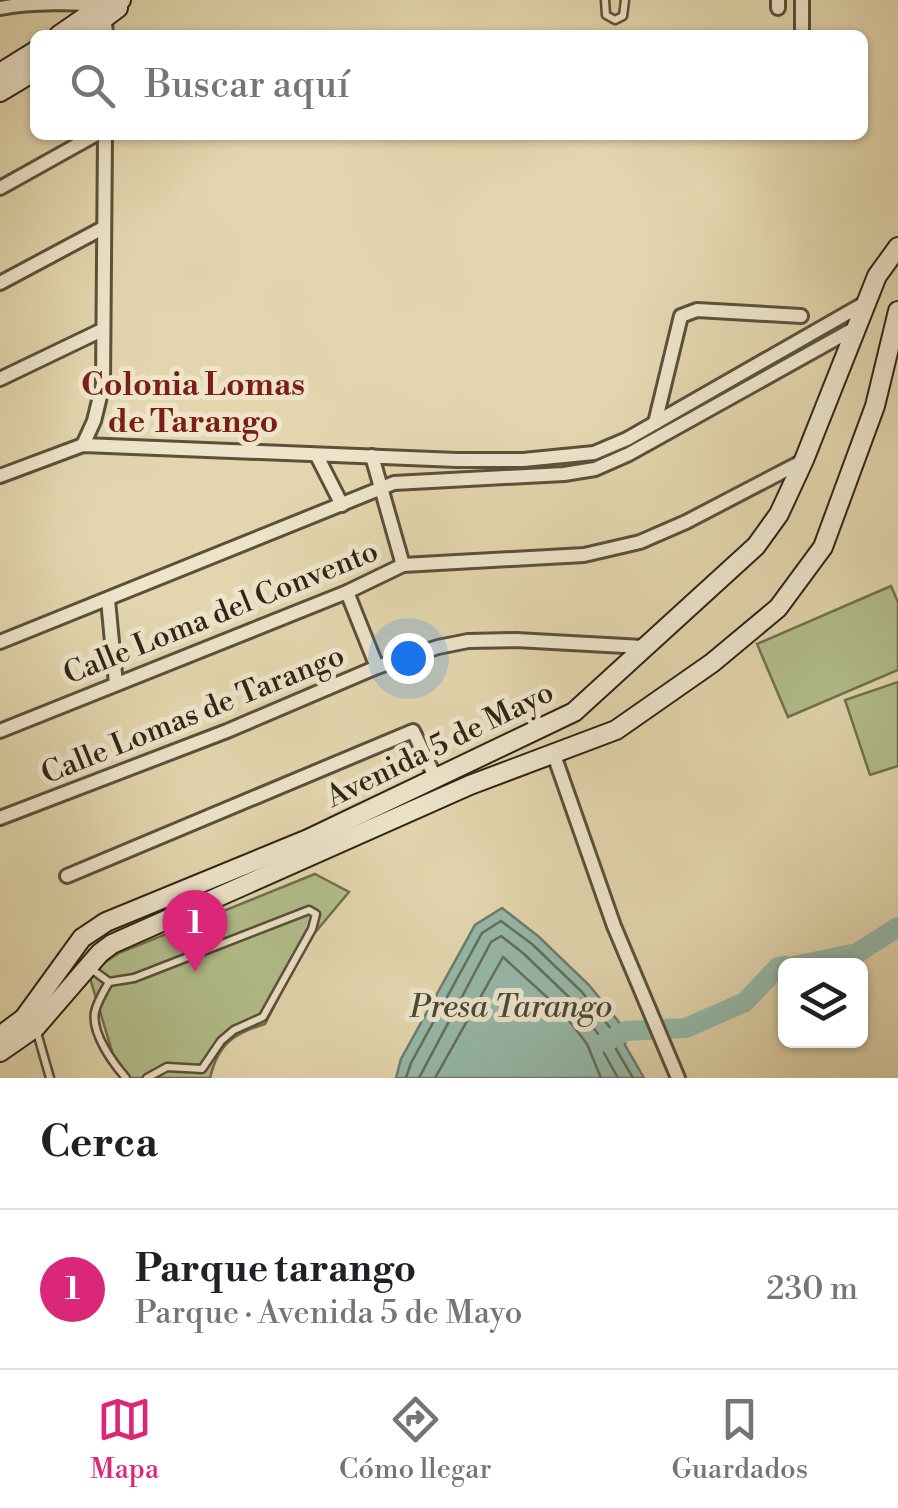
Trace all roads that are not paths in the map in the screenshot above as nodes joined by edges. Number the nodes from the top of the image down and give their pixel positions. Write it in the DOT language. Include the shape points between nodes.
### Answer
graph roads {
  1 [pos="121,0"];
  2 [pos="129,0"];
  3 [pos="604,0"];
  4 [pos="625,0"];
  5 [pos="802,0"];
  6 [pos="0,8"];
  7 [pos="105,19"];
  8 [pos="73,30"];
  9 [pos="802,30"];
  10 [pos="30,55"];
  11 [pos="0,73"];
  12 [pos="30,73"];
  13 [pos="0,92"];
  14 [pos="85,140"];
  15 [pos="105,140"];
  16 [pos="0,188"];
  17 [pos="103,228"];
  18 [pos="898,247"];
  19 [pos="898,263"];
  20 [pos="0,284"];
  21 [pos="865,304"];
  22 [pos="898,311"];
  23 [pos="801,316"];
  24 [pos="858,328"];
  25 [pos="102,330"];
  26 [pos="0,380"];
  27 [pos="654,423"];
  28 [pos="83,445"];
  29 [pos="317,456"];
  30 [pos="372,456"];
  31 [pos="804,460"];
  32 [pos="0,476"];
  33 [pos="380,490"];
  34 [pos="342,505"];
  35 [pos="403,564"];
  36 [pos="346,592"];
  37 [pos="108,600"];
  38 [pos="0,642"];
  39 [pos="643,647"];
  40 [pos="377,667"];
  41 [pos="116,684"];
  42 [pos="0,731"];
  43 [pos="554,755"];
  44 [pos="436,780"];
  45 [pos="0,818"];
  46 [pos="66,876"];
  47 [pos="88,967"];
  48 [pos="109,982"];
  49 [pos="36,1028"];
  50 [pos="0,1036"];
  51 [pos="0,1052"];
  52 [pos="676,1073"];
  53 [pos="50,1078"];
  54 [pos="126,1078"];
  55 [pos="147,1078"];
  1 -- 7 [label="main road"];
  2 -- 7 [label="main road"];
  3 -- 4 [label="lane" via="606,15 615,20 624,16"];
  5 -- 9 [label="street"];
  6 -- 7 [label="street" via="91,0"];
  7 -- 8 [label="main road"];
  10 -- 11 [label="main road"];
  12 -- 13 [label="main road"];
  14 -- 16 [label="street"];
  15 -- 17 [label="street"];
  17 -- 20 [label="street"];
  17 -- 25 [label="street"];
  18 -- 21 [label="main road, Avenida 5 de Mayo"];
  19 -- 24 [label="main road"];
  21 -- 24 [label="main road, Avenida 5 de Mayo"];
  21 -- 27 [label="street"];
  22 -- 43 [label="main road, Avenida 5 de Mayo" via="845,492 800,580 778,608 642,713"];
  23 -- 27 [label="street" via="697,310 681,316"];
  24 -- 31 [label="main road, Avenida 5 de Mayo"];
  24 -- 33 [label="street" via="595,469 407,480"];
  25 -- 26 [label="street"];
  25 -- 28 [label="street" via="102,384"];
  27 -- 30 [label="street" via="594,453 566,457"];
  28 -- 29 [label="street"];
  28 -- 32 [label="street"];
  29 -- 30 [label="street"];
  29 -- 34 [label="street"];
  30 -- 33 [label="street"];
  31 -- 35 [label="street, Calle Loma del Convento" via="640,542 584,554"];
  31 -- 39 [label="main road, Avenida 5 de Mayo" via="756,546"];
  33 -- 34 [label="street"];
  33 -- 35 [label="street"];
  34 -- 37 [label="street"];
  35 -- 36 [label="street, Calle Loma del Convento"];
  36 -- 40 [label="street"];
  36 -- 41 [label="street, Calle Loma del Convento"];
  37 -- 38 [label="street"];
  37 -- 41 [label="street"];
  39 -- 40 [label="street, Calle Lomas de Tarango" via="468,641"];
  39 -- 44 [label="main road, Avenida 5 de Mayo" via="574,712"];
  40 -- 45 [label="street, Calle Lomas de Tarango"];
  41 -- 42 [label="street, Calle Loma del Convento"];
  43 -- 47 [label="main road, Avenida 5 de Mayo" via="470,785 112,944"];
  43 -- 52 [label="street" via="614,926"];
  44 -- 46 [label="street" via="413,731"];
  44 -- 50 [label="main road, Avenida 5 de Mayo" via="106,922 82,938 24,1018"];
  47 -- 48 [label="lane"];
  47 -- 49 [label="main road, Avenida 5 de Mayo"];
  48 -- 54 [label="lane" via="96,1022"];
  48 -- 55 [label="lane" via="186,960 309,910 316,914 263,1017 222,1040 202,1070 168,1067"];
  49 -- 51 [label="main road, Avenida 5 de Mayo"];
  49 -- 53 [label="lane"];
}
